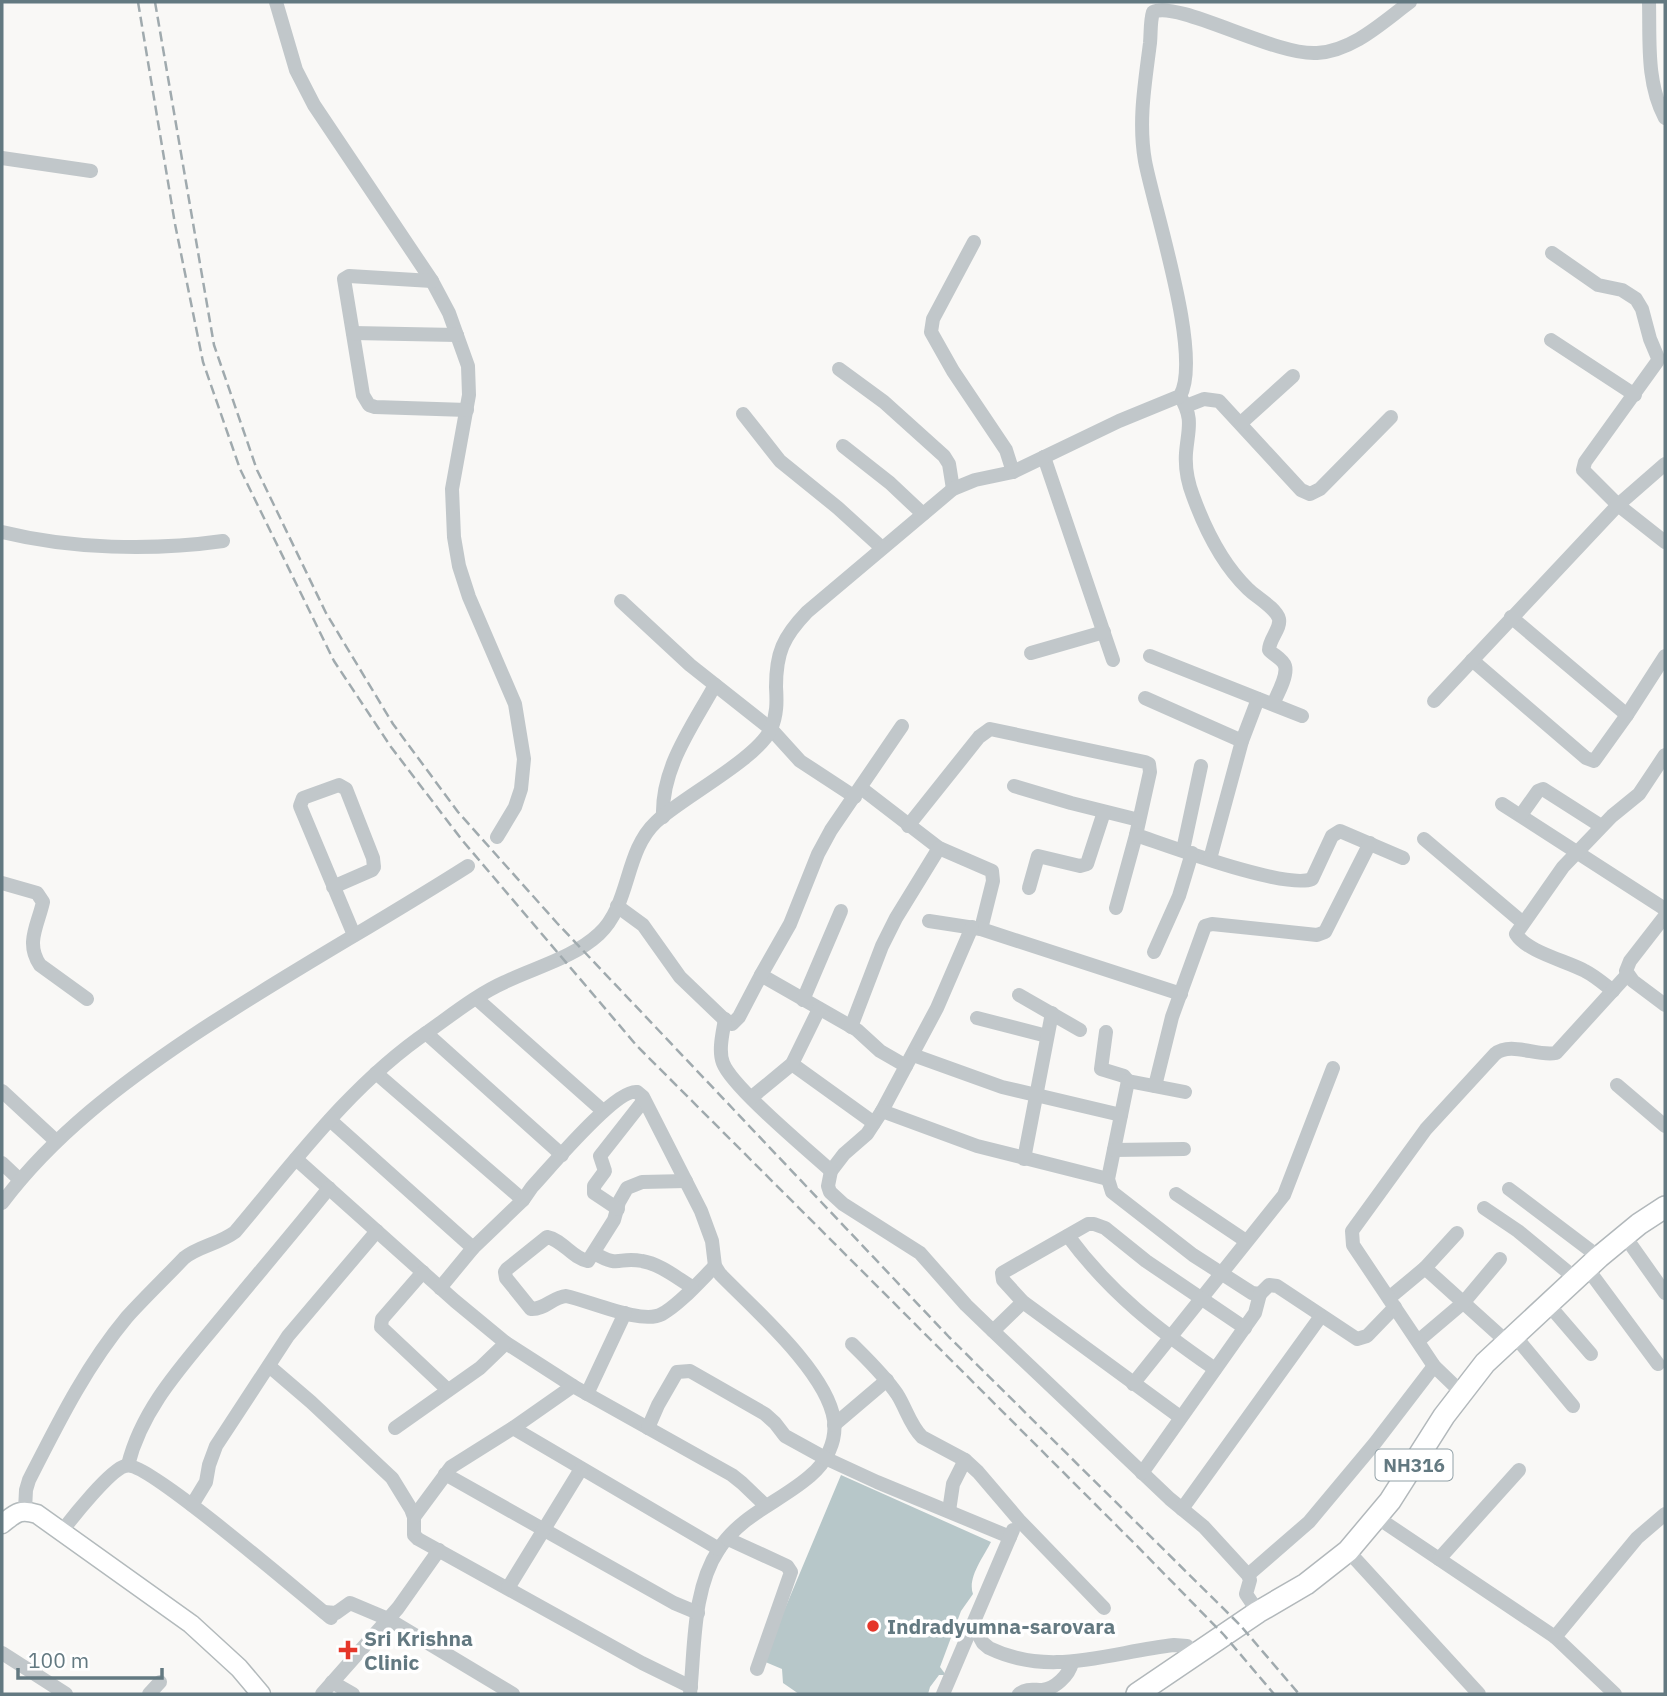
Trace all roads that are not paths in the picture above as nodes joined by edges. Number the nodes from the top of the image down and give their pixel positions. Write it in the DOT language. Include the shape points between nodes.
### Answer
graph roads {
  1 [pos="276,2"];
  2 [pos="1410,2"];
  3 [pos="1649,2"];
  4 [pos="1150,7"];
  5 [pos="1665,118"];
  6 [pos="2,158"];
  7 [pos="91,171"];
  8 [pos="974,242"];
  9 [pos="1552,253"];
  10 [pos="432,281"];
  11 [pos="353,333"];
  12 [pos="457,335"];
  13 [pos="1551,340"];
  14 [pos="839,369"];
  15 [pos="1293,376"];
  16 [pos="1635,395"];
  17 [pos="1183,401"];
  18 [pos="467,410"];
  19 [pos="743,414"];
  20 [pos="1391,417"];
  21 [pos="1241,424"];
  22 [pos="843,446"];
  23 [pos="1044,457"];
  24 [pos="1665,464"];
  25 [pos="1013,472"];
  26 [pos="953,489"];
  27 [pos="1618,505"];
  28 [pos="923,514"];
  29 [pos="2,532"];
  30 [pos="223,541"];
  31 [pos="1665,542"];
  32 [pos="882,548"];
  33 [pos="621,601"];
  34 [pos="1511,617"];
  35 [pos="1104,632"];
  36 [pos="1031,653"];
  37 [pos="1150,656"];
  38 [pos="1665,656"];
  39 [pos="1113,660"];
  40 [pos="1472,660"];
  41 [pos="715,685"];
  42 [pos="1145,698"];
  43 [pos="1258,699"];
  44 [pos="1434,701"];
  45 [pos="1273,705"];
  46 [pos="1628,715"];
  47 [pos="1302,716"];
  48 [pos="902,726"];
  49 [pos="771,729"];
  50 [pos="1242,741"];
  51 [pos="1665,755"];
  52 [pos="1201,766"];
  53 [pos="1014,786"];
  54 [pos="858,792"];
  55 [pos="1502,804"];
  56 [pos="1104,812"];
  57 [pos="1521,815"];
  58 [pos="663,817"];
  59 [pos="1139,820"];
  60 [pos="908,826"];
  61 [pos="1601,826"];
  62 [pos="1136,835"];
  63 [pos="497,837"];
  64 [pos="1424,839"];
  65 [pos="1370,843"];
  66 [pos="939,848"];
  67 [pos="1577,850"];
  68 [pos="1187,852"];
  69 [pos="1210,859"];
  70 [pos="1404,859"];
  71 [pos="468,866"];
  72 [pos="2,883"];
  73 [pos="333,887"];
  74 [pos="1029,888"];
  75 [pos="617,906"];
  76 [pos="1116,908"];
  77 [pos="1665,909"];
  78 [pos="841,911"];
  79 [pos="1665,916"];
  80 [pos="929,921"];
  81 [pos="1523,923"];
  82 [pos="976,928"];
  83 [pos="354,935"];
  84 [pos="1154,952"];
  85 [pos="761,975"];
  86 [pos="1627,975"];
  87 [pos="1613,991"];
  88 [pos="1181,994"];
  89 [pos="1019,995"];
  90 [pos="87,999"];
  91 [pos="477,999"];
  92 [pos="803,1000"];
  93 [pos="1665,1005"];
  94 [pos="820,1009"];
  95 [pos="1052,1013"];
  96 [pos="977,1018"];
  97 [pos="725,1019"];
  98 [pos="851,1027"];
  99 [pos="1080,1030"];
  100 [pos="1106,1032"];
  101 [pos="426,1033"];
  102 [pos="1047,1036"];
  103 [pos="910,1060"];
  104 [pos="792,1064"];
  105 [pos="1333,1068"];
  106 [pos="376,1073"];
  107 [pos="1128,1081"];
  108 [pos="1155,1086"];
  109 [pos="1617,1086"];
  110 [pos="2,1091"];
  111 [pos="1185,1092"];
  112 [pos="1036,1095"];
  113 [pos="752,1097"];
  114 [pos="644,1100"];
  115 [pos="603,1111"];
  116 [pos="1121,1115"];
  117 [pos="878,1117"];
  118 [pos="330,1120"];
  119 [pos="1665,1126"];
  120 [pos="56,1141"];
  121 [pos="1184,1149"];
  122 [pos="1114,1150"];
  123 [pos="562,1155"];
  124 [pos="296,1159"];
  125 [pos="1024,1159"];
  126 [pos="2,1163"];
  127 [pos="831,1171"];
  128 [pos="1108,1179"];
  129 [pos="20,1180"];
  130 [pos="685,1181"];
  131 [pos="330,1188"];
  132 [pos="1508,1189"];
  133 [pos="1176,1194"];
  134 [pos="523,1200"];
  135 [pos="2,1203"];
  136 [pos="1665,1207"];
  137 [pos="1484,1208"];
  138 [pos="618,1209"];
  139 [pos="377,1231"];
  140 [pos="1457,1233"];
  141 [pos="1624,1235"];
  142 [pos="1068,1236"];
  143 [pos="1246,1241"];
  144 [pos="473,1248"];
  145 [pos="594,1253"];
  146 [pos="1500,1259"];
  147 [pos="715,1266"];
  148 [pos="1425,1268"];
  149 [pos="1587,1268"];
  150 [pos="423,1272"];
  151 [pos="1222,1273"];
  152 [pos="692,1287"];
  153 [pos="440,1288"];
  154 [pos="1665,1293"];
  155 [pos="1260,1294"];
  156 [pos="1202,1299"];
  157 [pos="1023,1302"];
  158 [pos="1464,1302"];
  159 [pos="1392,1303"];
  160 [pos="1548,1304"];
  161 [pos="625,1313"];
  162 [pos="1321,1316"];
  163 [pos="1245,1328"];
  164 [pos="993,1331"];
  165 [pos="1171,1338"];
  166 [pos="1511,1338"];
  167 [pos="1418,1341"];
  168 [pos="506,1343"];
  169 [pos="852,1345"];
  170 [pos="1591,1354"];
  171 [pos="1658,1364"];
  172 [pos="269,1366"];
  173 [pos="1434,1367"];
  174 [pos="1215,1369"];
  175 [pos="887,1380"];
  176 [pos="1133,1384"];
  177 [pos="573,1386"];
  178 [pos="448,1390"];
  179 [pos="1461,1392"];
  180 [pos="587,1394"];
  181 [pos="1573,1406"];
  182 [pos="1180,1418"];
  183 [pos="834,1425"];
  184 [pos="395,1428"];
  185 [pos="648,1428"];
  186 [pos="513,1429"];
  187 [pos="825,1458"];
  188 [pos="965,1460"];
  189 [pos="128,1465"];
  190 [pos="582,1469"];
  191 [pos="1519,1469"];
  192 [pos="1142,1473"];
  193 [pos="444,1474"];
  194 [pos="192,1505"];
  195 [pos="766,1506"];
  196 [pos="1182,1509"];
  197 [pos="25,1510"];
  198 [pos="949,1511"];
  199 [pos="1665,1514"];
  200 [pos="414,1517"];
  201 [pos="1378,1518"];
  202 [pos="1018,1520"];
  203 [pos="2,1524"];
  204 [pos="543,1528"];
  205 [pos="62,1531"];
  206 [pos="1010,1537"];
  207 [pos="723,1544"];
  208 [pos="439,1550"];
  209 [pos="1348,1551"];
  210 [pos="1438,1559"];
  211 [pos="1248,1576"];
  212 [pos="508,1588"];
  213 [pos="1104,1608"];
  214 [pos="1258,1612"];
  215 [pos="698,1613"];
  216 [pos="388,1619"];
  217 [pos="973,1625"];
  218 [pos="1555,1637"];
  219 [pos="2,1653"];
  220 [pos="1196,1655"];
  221 [pos="1072,1663"];
  222 [pos="757,1669"];
  223 [pos="160,1682"];
  224 [pos="332,1682"];
  225 [pos="690,1691"];
  226 [pos="66,1694"];
  227 [pos="149,1694"];
  228 [pos="261,1694"];
  229 [pos="322,1694"];
  230 [pos="353,1694"];
  231 [pos="513,1694"];
  232 [pos="943,1694"];
  233 [pos="1019,1694"];
  234 [pos="1137,1694"];
  235 [pos="1479,1694"];
  236 [pos="1615,1694"];
  1 -- 10 [label="street" via="296,70 314,105"];
  2 -- 4 [label="street" via="1369,33 1319,53 1270,45 1181,12"];
  3 -- 5 [label="street" via="1651,73"];
  4 -- 17 [label="street" via="1142,133 1185,336"];
  6 -- 7 [label="street"];
  8 -- 25 [label="street" via="933,319 931,332 1006,450"];
  9 -- 16 [label="street" via="1598,285 1622,290 1640,303 1658,358"];
  10 -- 11 [label="street" via="346,277"];
  10 -- 12 [label="street"];
  11 -- 12 [label="street"];
  11 -- 18 [label="street" via="363,395 369,405"];
  12 -- 18 [label="street" via="468,366"];
  13 -- 16 [label="street"];
  14 -- 26 [label="street" via="944,456"];
  15 -- 21 [label="street"];
  16 -- 27 [label="street" via="1583,466"];
  17 -- 21 [label="street" via="1213,398"];
  17 -- 23 [label="street" via="1119,421"];
  17 -- 45 [label="street" via="1190,426 1186,470 1213,543 1240,582 1279,619 1269,650 1282,661 1285,673"];
  18 -- 63 [label="street" via="452,489 459,566 515,705 524,760 515,807"];
  19 -- 32 [label="street" via="780,461"];
  20 -- 21 [label="street" via="1310,494 1301,490"];
  22 -- 28 [label="street"];
  23 -- 25 [label="street"];
  23 -- 35 [label="street"];
  24 -- 27 [label="street"];
  25 -- 26 [label="street"];
  26 -- 28 [label="street"];
  27 -- 31 [label="street"];
  27 -- 34 [label="street"];
  28 -- 32 [label="street"];
  29 -- 30 [label="street" via="63,544 184,547"];
  32 -- 49 [label="street" via="788,634 778,654 777,707"];
  33 -- 41 [label="street"];
  34 -- 40 [label="street"];
  34 -- 46 [label="street"];
  35 -- 36 [label="street"];
  35 -- 39 [label="street"];
  37 -- 43 [label="street"];
  38 -- 46 [label="street"];
  40 -- 44 [label="street"];
  40 -- 46 [label="street" via="1590,761 1598,759"];
  41 -- 49 [label="street"];
  41 -- 58 [label="street" via="673,763 664,789"];
  42 -- 50 [label="street"];
  43 -- 45 [label="street"];
  43 -- 50 [label="street"];
  45 -- 47 [label="street"];
  48 -- 54 [label="street"];
  49 -- 54 [label="street" via="800,761"];
  49 -- 58 [label="street" via="761,743"];
  50 -- 69 [label="street"];
  51 -- 61 [label="street" via="1639,794"];
  52 -- 68 [label="street"];
  53 -- 56 [label="street"];
  54 -- 60 [label="street"];
  54 -- 85 [label="street" via="818,854 790,924"];
  55 -- 57 [label="street"];
  56 -- 59 [label="street"];
  56 -- 74 [label="street" via="1087,864 1038,856"];
  57 -- 61 [label="street" via="1543,789"];
  57 -- 67 [label="street"];
  58 -- 75 [label="street" via="646,833"];
  59 -- 60 [label="street" via="1149,764 990,729"];
  59 -- 62 [label="street"];
  60 -- 66 [label="street"];
  61 -- 67 [label="street"];
  62 -- 68 [label="street"];
  62 -- 76 [label="street"];
  64 -- 81 [label="street"];
  65 -- 69 [label="street" via="1346,832 1336,833 1309,881 1270,877"];
  65 -- 70 [label="street"];
  65 -- 88 [label="street" via="1325,932 1317,935 1208,924"];
  66 -- 82 [label="street" via="992,871 993,881"];
  66 -- 98 [label="street" via="882,946"];
  67 -- 77 [label="street"];
  67 -- 81 [label="street"];
  68 -- 69 [label="street"];
  68 -- 84 [label="street" via="1179,895"];
  71 -- 83 [label="street"];
  72 -- 90 [label="street" via="41,897 32,941 35,958"];
  73 -- 73 [label="street" via="374,867 340,786 303,798 300,806"];
  73 -- 83 [label="street"];
  75 -- 91 [label="street" via="611,920 580,947"];
  75 -- 97 [label="street" via="643,925 672,967"];
  78 -- 92 [label="street"];
  79 -- 86 [label="street" via="1630,961"];
  80 -- 82 [label="street"];
  81 -- 87 [label="street" via="1516,934 1520,940 1583,970"];
  82 -- 88 [label="street"];
  82 -- 103 [label="street"];
  83 -- 120 [label="street" via="136,1073"];
  85 -- 92 [label="street"];
  85 -- 97 [label="street" via="736,1022"];
  86 -- 87 [label="street"];
  86 -- 93 [label="street"];
  87 -- 159 [label="street" via="1556,1053 1500,1049 1426,1129 1355,1224 1353,1245"];
  88 -- 108 [label="street"];
  89 -- 95 [label="street"];
  91 -- 101 [label="street"];
  91 -- 115 [label="street"];
  92 -- 94 [label="street"];
  94 -- 98 [label="street"];
  94 -- 104 [label="street"];
  95 -- 99 [label="street"];
  95 -- 102 [label="street"];
  96 -- 102 [label="street"];
  97 -- 113 [label="street" via="723,1063"];
  98 -- 103 [label="street" via="880,1051"];
  100 -- 107 [label="street" via="1101,1069"];
  101 -- 106 [label="street"];
  101 -- 123 [label="street"];
  102 -- 112 [label="street"];
  103 -- 112 [label="street"];
  103 -- 117 [label="street"];
  104 -- 113 [label="street"];
  104 -- 117 [label="street"];
  105 -- 143 [label="street" via="1284,1195"];
  106 -- 118 [label="street"];
  106 -- 134 [label="street"];
  107 -- 108 [label="street"];
  107 -- 116 [label="street"];
  108 -- 111 [label="street"];
  109 -- 119 [label="street"];
  110 -- 120 [label="street"];
  112 -- 116 [label="street"];
  112 -- 125 [label="street"];
  113 -- 127 [label="street"];
  114 -- 115 [label="street" via="632,1091"];
  114 -- 130 [label="street"];
  114 -- 138 [label="street" via="600,1156 605,1171 594,1193"];
  115 -- 123 [label="street"];
  116 -- 122 [label="street"];
  117 -- 125 [label="street"];
  117 -- 127 [label="street"];
  118 -- 124 [label="street"];
  118 -- 144 [label="street"];
  120 -- 129 [label="street"];
  121 -- 122 [label="street"];
  122 -- 128 [label="street"];
  123 -- 134 [label="street"];
  124 -- 131 [label="street"];
  124 -- 197 [label="street" via="235,1233 184,1258 128,1317 61,1416 29,1480"];
  125 -- 128 [label="street"];
  126 -- 129 [label="street"];
  127 -- 164 [label="street" via="830,1192 920,1253"];
  128 -- 151 [label="street" via="1112,1192 1133,1210"];
  129 -- 135 [label="street"];
  130 -- 138 [label="street" via="634,1184 622,1194"];
  130 -- 147 [label="street" via="710,1233"];
  131 -- 139 [label="street"];
  131 -- 189 [label="street" via="150,1409"];
  132 -- 149 [label="street"];
  133 -- 143 [label="street"];
  134 -- 144 [label="street"];
  136 -- 141 [label="highway, NH316"];
  137 -- 149 [label="street"];
  138 -- 145 [label="street"];
  139 -- 150 [label="street"];
  139 -- 172 [label="street" via="288,1335"];
  140 -- 148 [label="street"];
  141 -- 149 [label="highway, NH316"];
  141 -- 154 [label="street"];
  142 -- 156 [label="street" via="1088,1224 1105,1228"];
  142 -- 157 [label="street" via="1002,1273"];
  142 -- 165 [label="street" via="1111,1288"];
  143 -- 151 [label="street"];
  144 -- 153 [label="street"];
  145 -- 152 [label="street" via="614,1263 646,1261"];
  145 -- 161 [label="street" via="585,1261 547,1237 505,1275 531,1309 566,1296"];
  146 -- 158 [label="street"];
  147 -- 152 [label="street"];
  147 -- 183 [label="street" via="804,1362 821,1388"];
  148 -- 158 [label="street"];
  148 -- 159 [label="street"];
  149 -- 160 [label="highway, NH316"];
  149 -- 171 [label="street"];
  150 -- 153 [label="street"];
  150 -- 178 [label="street" via="382,1319 381,1326"];
  151 -- 155 [label="street"];
  151 -- 156 [label="street"];
  152 -- 161 [label="street" via="660,1315 643,1318"];
  153 -- 168 [label="street"];
  155 -- 162 [label="street" via="1269,1285 1277,1286"];
  155 -- 163 [label="street"];
  156 -- 163 [label="street"];
  156 -- 165 [label="street"];
  157 -- 164 [label="street"];
  157 -- 176 [label="street"];
  158 -- 166 [label="street"];
  158 -- 167 [label="street"];
  159 -- 162 [label="street" via="1362,1339"];
  159 -- 167 [label="street"];
  160 -- 166 [label="highway, NH316"];
  160 -- 170 [label="street"];
  161 -- 180 [label="street"];
  162 -- 196 [label="street"];
  163 -- 174 [label="street"];
  164 -- 192 [label="street"];
  165 -- 174 [label="street"];
  165 -- 176 [label="street"];
  166 -- 179 [label="highway, NH316"];
  166 -- 181 [label="street"];
  167 -- 173 [label="street"];
  168 -- 177 [label="street"];
  168 -- 178 [label="street"];
  169 -- 175 [label="street"];
  172 -- 194 [label="street" via="216,1446 206,1482"];
  172 -- 200 [label="street" via="383,1468"];
  173 -- 179 [label="street"];
  173 -- 211 [label="street" via="1309,1522"];
  174 -- 182 [label="street"];
  175 -- 183 [label="street"];
  175 -- 188 [label="street" via="916,1431"];
  176 -- 182 [label="street"];
  177 -- 180 [label="street"];
  177 -- 186 [label="street"];
  178 -- 184 [label="street"];
  179 -- 201 [label="highway, NH316"];
  180 -- 185 [label="street"];
  182 -- 192 [label="street"];
  183 -- 187 [label="street"];
  185 -- 187 [label="street" via="666,1389 677,1372 685,1370 765,1414 785,1436"];
  185 -- 195 [label="street" via="732,1475"];
  186 -- 190 [label="street"];
  186 -- 193 [label="street"];
  187 -- 195 [label="street" via="812,1475"];
  187 -- 198 [label="street"];
  188 -- 198 [label="street" via="953,1484"];
  188 -- 202 [label="street"];
  189 -- 194 [label="street" via="149,1473"];
  189 -- 205 [label="street" via="117,1470"];
  190 -- 204 [label="street"];
  190 -- 207 [label="street"];
  191 -- 210 [label="street"];
  192 -- 196 [label="street"];
  193 -- 200 [label="street"];
  193 -- 204 [label="street"];
  194 -- 216 [label="street" via="327,1615 350,1603"];
  195 -- 207 [label="street"];
  196 -- 211 [label="street" via="1205,1527"];
  197 -- 203 [label="main road"];
  197 -- 205 [label="main road"];
  198 -- 206 [label="street"];
  199 -- 218 [label="street" via="1637,1538"];
  200 -- 208 [label="street" via="414,1535"];
  201 -- 209 [label="highway, NH316"];
  201 -- 210 [label="street"];
  202 -- 206 [label="street"];
  202 -- 213 [label="street"];
  204 -- 212 [label="street"];
  204 -- 215 [label="street"];
  205 -- 228 [label="main road" via="191,1624"];
  206 -- 217 [label="street"];
  207 -- 215 [label="street" via="703,1588"];
  207 -- 222 [label="street" via="790,1568"];
  208 -- 212 [label="street"];
  208 -- 216 [label="street"];
  209 -- 214 [label="highway, NH316" via="1306,1584"];
  209 -- 235 [label="street"];
  210 -- 218 [label="street"];
  211 -- 214 [label="street" via="1246,1594"];
  212 -- 225 [label="street"];
  214 -- 220 [label="highway, NH316"];
  215 -- 225 [label="street"];
  216 -- 224 [label="street"];
  216 -- 231 [label="street"];
  217 -- 221 [label="street" via="983,1643 998,1653 1042,1664"];
  217 -- 232 [label="street"];
  218 -- 236 [label="street"];
  219 -- 226 [label="street"];
  220 -- 221 [label="street" via="1186,1646 1174,1645"];
  220 -- 234 [label="highway, NH316"];
  221 -- 233 [label="street" via="1067,1675 1051,1687"];
  223 -- 227 [label="street"];
  224 -- 229 [label="street"];
  224 -- 230 [label="street"];
}
